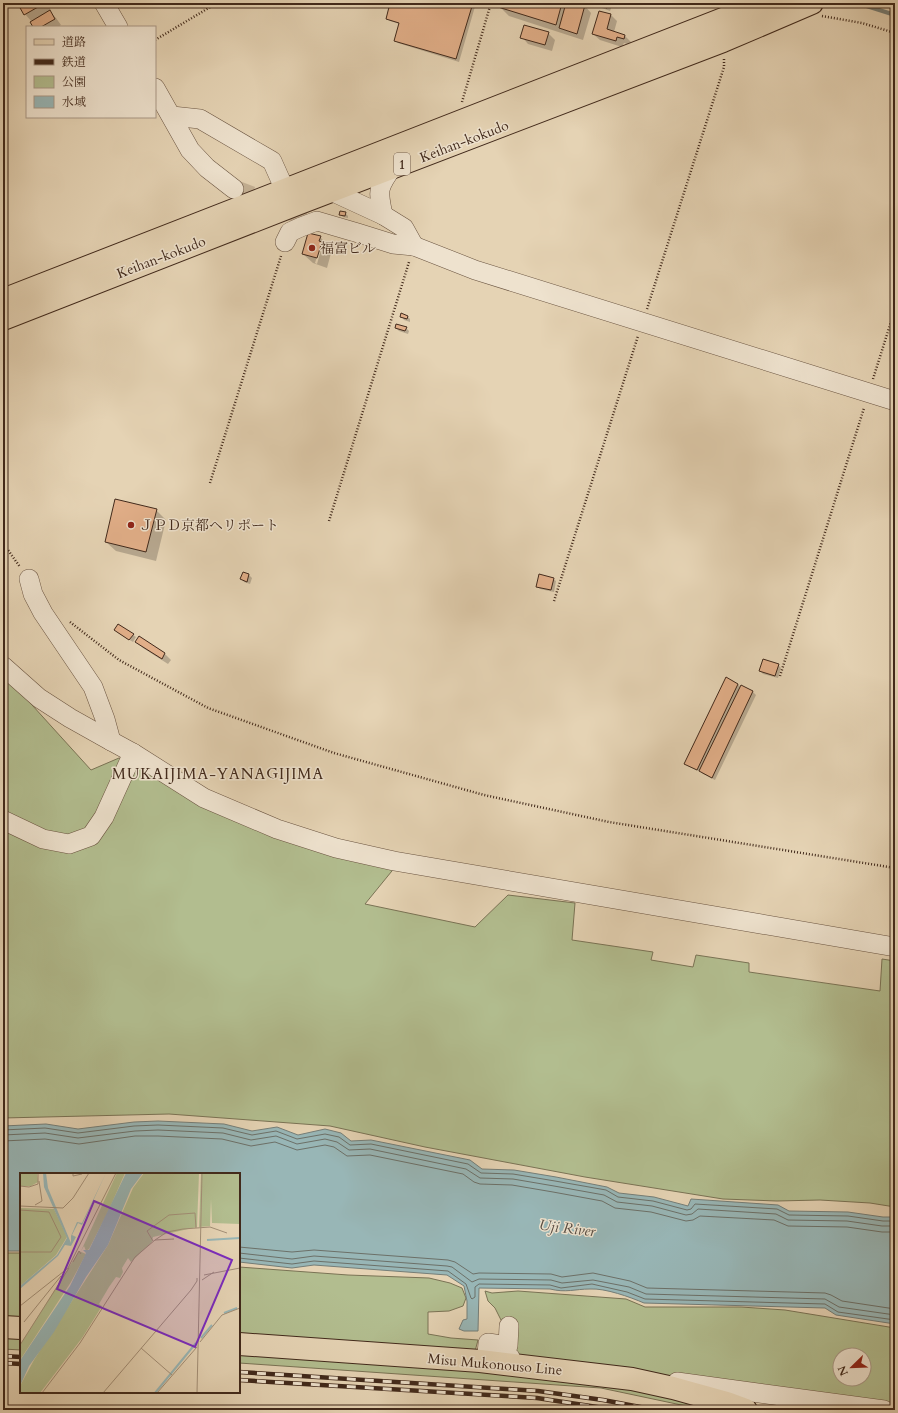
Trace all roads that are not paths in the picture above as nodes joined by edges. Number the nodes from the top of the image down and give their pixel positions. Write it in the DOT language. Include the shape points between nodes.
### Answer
graph roads {
  1 [pos="104,3"];
  2 [pos="764,3"];
  3 [pos="801,7"];
  4 [pos="117,26"];
  5 [pos="156,90"];
  6 [pos="172,116"];
  7 [pos="392,168"];
  8 [pos="234,189"];
  9 [pos="285,190"];
  10 [pos="331,191"];
  11 [pos="383,215"];
  12 [pos="285,242"];
  13 [pos="414,246"];
  14 [pos="3,300"];
  15 [pos="3,319"];
  16 [pos="895,401"];
  17 [pos="29,579"];
  18 [pos="3,666"];
  19 [pos="110,741"];
  20 [pos="133,753"];
  21 [pos="3,820"];
  22 [pos="895,946"];
  23 [pos="509,1326"];
  24 [pos="3,1327"];
  25 [pos="20,1328"];
  26 [pos="240,1344"];
  27 [pos="782,1405"];
  28 [pos="746,1410"];
  29 [pos="851,1410"];
  30 [pos="884,1410"];
  1 -- 4 [label="street"];
  2 -- 9 [label="main road, Keihan-kokudo / 1"];
  3 -- 7 [label="main road, Keihan-kokudo / 1" via="723,41"];
  5 -- 6 [label="street"];
  6 -- 8 [label="street" via="190,150 207,168"];
  6 -- 9 [label="street" via="200,119 272,160"];
  7 -- 10 [label="main road, Keihan-kokudo / 1"];
  7 -- 11 [label="street" via="381,184"];
  9 -- 14 [label="main road, Keihan-kokudo / 1"];
  10 -- 11 [label="street"];
  10 -- 15 [label="main road, Keihan-kokudo / 1"];
  11 -- 13 [label="street" via="404,228"];
  12 -- 13 [label="street" via="290,232 317,221 393,244"];
  13 -- 16 [label="street" via="475,270"];
  17 -- 19 [label="street" via="33,594 43,613 93,687 105,718"];
  18 -- 19 [label="street" via="39,698"];
  19 -- 20 [label="street"];
  20 -- 21 [label="street" via="104,817 91,836 69,844 43,839"];
  20 -- 22 [label="street" via="204,798 277,829 336,848 402,862"];
  23 -- 27 [label="street" via="508,1346 488,1343 488,1354 603,1368"];
  24 -- 25 [label="main road"];
  26 -- 28 [label="main road, Misu Mukonouso Line" via="480,1361 609,1376 673,1388"];
  27 -- 29 [label="street"];
  27 -- 30 [label="street"];
}
